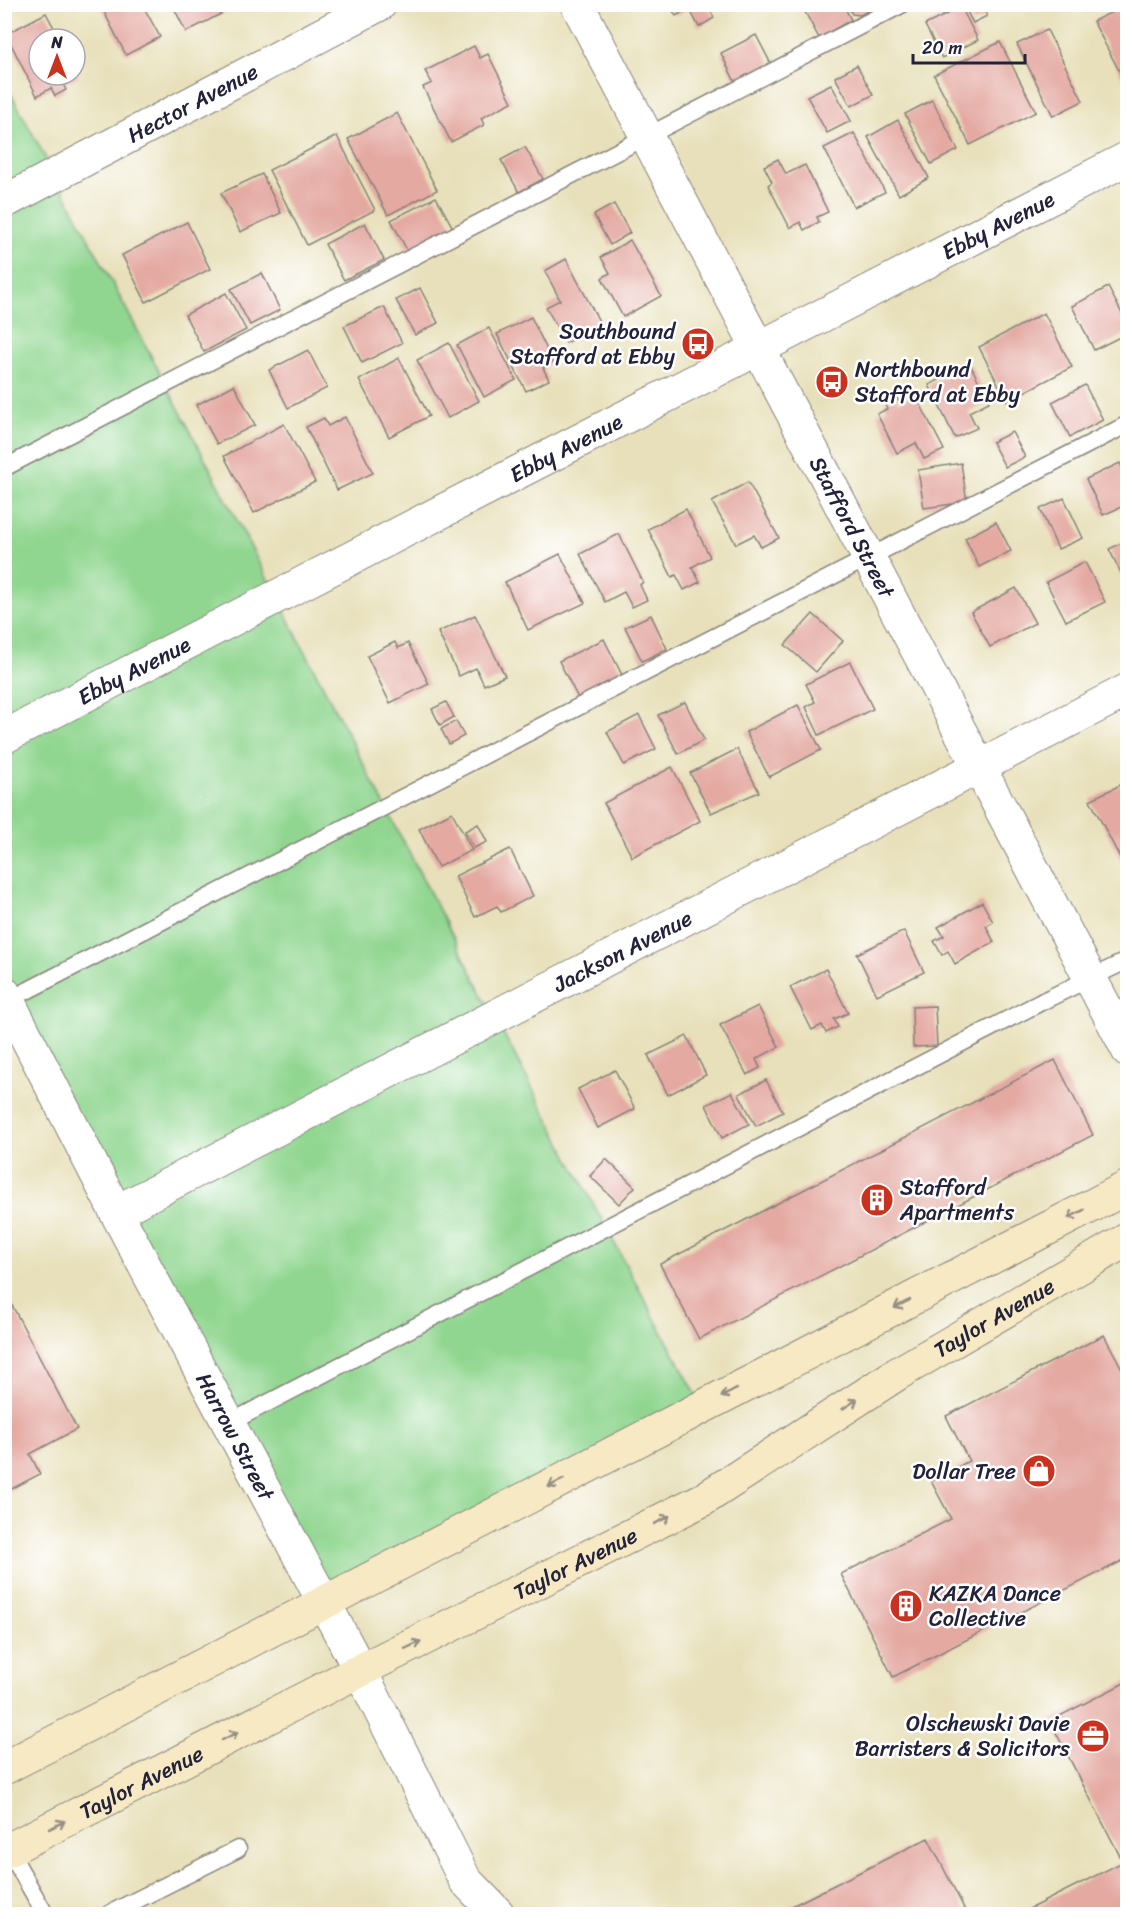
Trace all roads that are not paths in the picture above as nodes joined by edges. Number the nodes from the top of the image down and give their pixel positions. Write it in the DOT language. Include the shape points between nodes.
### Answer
graph roads {
  1 [pos="380,4"];
  2 [pos="577,4"];
  3 [pos="903,4"];
  4 [pos="647,137"];
  5 [pos="1128,158"];
  6 [pos="4,202"];
  7 [pos="757,348"];
  8 [pos="1128,424"];
  9 [pos="4,468"];
  10 [pos="867,558"];
  11 [pos="1128,690"];
  12 [pos="4,737"];
  13 [pos="977,769"];
  14 [pos="1128,960"];
  15 [pos="1090,979"];
  16 [pos="7,997"];
  17 [pos="1128,1050"];
  18 [pos="1128,1187"];
  19 [pos="116,1212"];
  20 [pos="1128,1239"];
  21 [pos="229,1423"];
  22 [pos="324,1603"];
  23 [pos="360,1670"];
  24 [pos="4,1768"];
  25 [pos="238,1849"];
  26 [pos="7,1851"];
  27 [pos="45,1914"];
  28 [pos="109,1914"];
  29 [pos="498,1914"];
  1 -- 6 [label="street, Hector Avenue"];
  2 -- 4 [label="street, Stafford Street"];
  3 -- 4 [label="lane"];
  4 -- 7 [label="street, Stafford Street"];
  4 -- 9 [label="lane"];
  5 -- 7 [label="street, Ebby Avenue"];
  7 -- 10 [label="street, Stafford Street"];
  7 -- 12 [label="street, Ebby Avenue"];
  8 -- 10 [label="lane"];
  10 -- 13 [label="street, Stafford Street"];
  10 -- 16 [label="lane"];
  11 -- 13 [label="street, Jackson Avenue"];
  13 -- 15 [label="street, Stafford Street"];
  13 -- 19 [label="street, Jackson Avenue"];
  14 -- 15 [label="lane"];
  15 -- 17 [label="street, Stafford Street"];
  15 -- 21 [label="lane"];
  16 -- 19 [label="street, Harrow Street"];
  18 -- 22 [label="main road, one-way"];
  19 -- 21 [label="street, Harrow Street"];
  23 -- 20 [label="main road, Taylor Avenue, one-way" via="704,1499 897,1374"];
  21 -- 22 [label="street, Harrow Street"];
  22 -- 23 [label="street, Harrow Street"];
  22 -- 24 [label="main road"];
  26 -- 23 [label="main road, Taylor Avenue, one-way"];
  23 -- 29 [label="street, Harrow Street" via="465,1880"];
  25 -- 28 [label="lane"];
  26 -- 27 [label="lane"];
}
